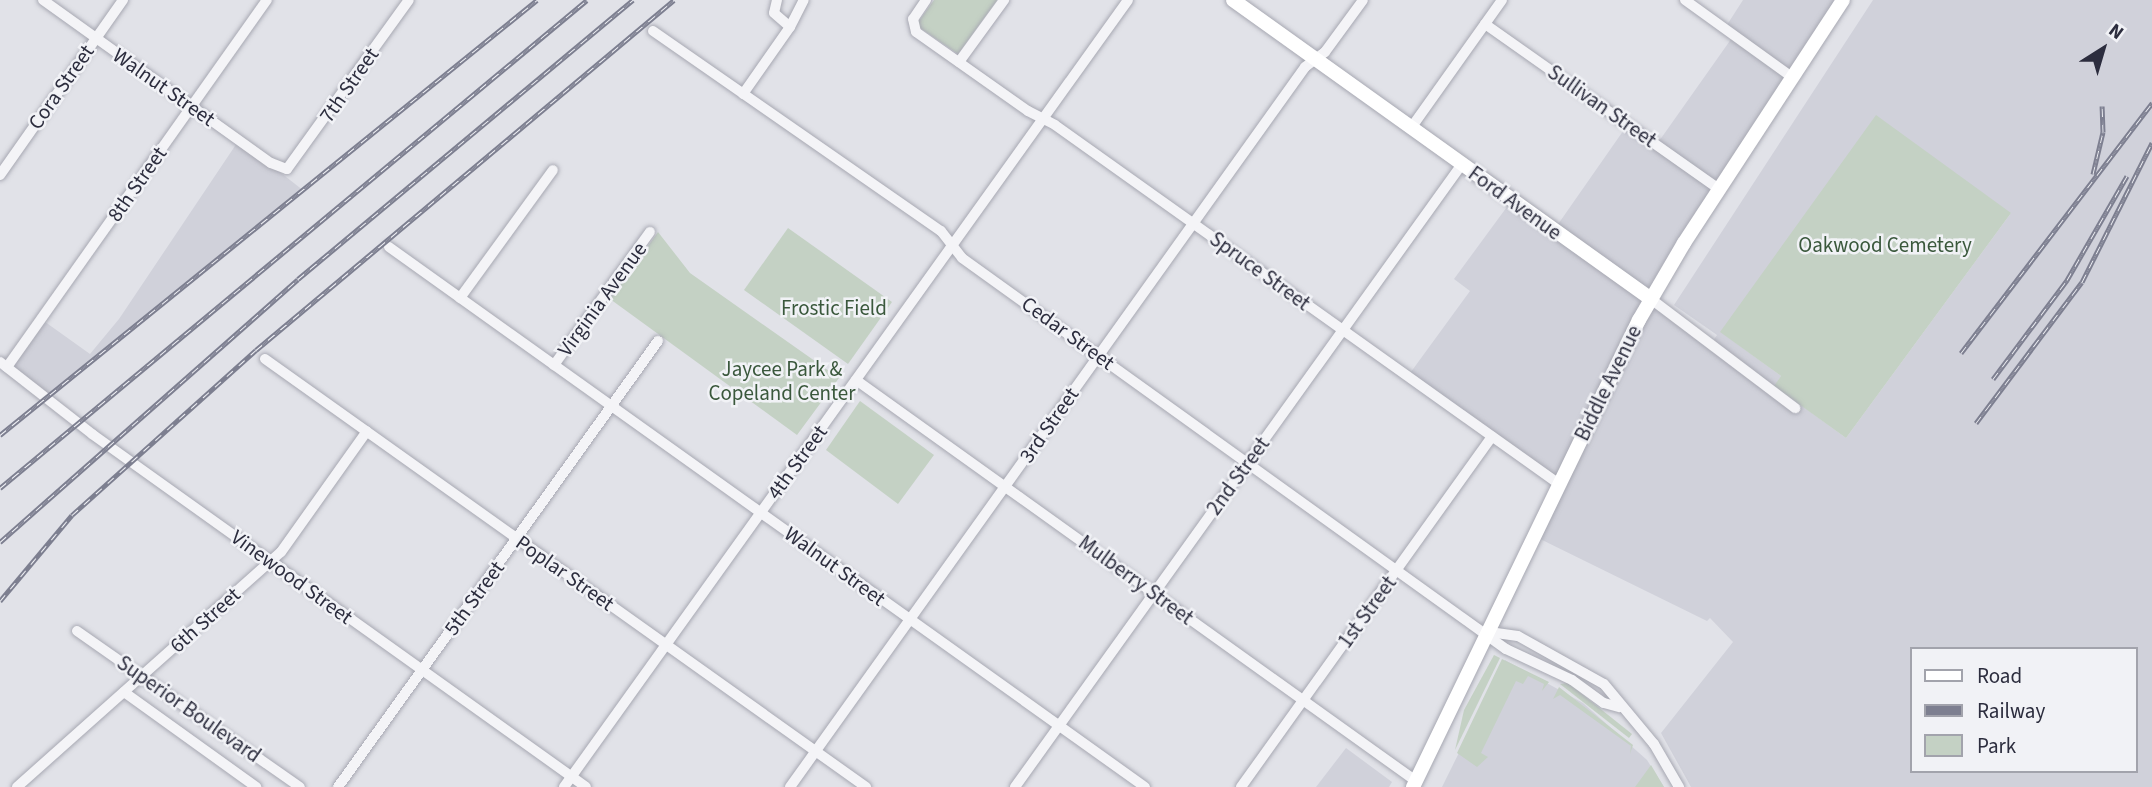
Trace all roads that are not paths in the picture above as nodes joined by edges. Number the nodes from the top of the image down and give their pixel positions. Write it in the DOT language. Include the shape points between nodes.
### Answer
graph roads {
  1 [pos="43,0"];
  2 [pos="123,0"];
  3 [pos="267,0"];
  4 [pos="409,0"];
  5 [pos="777,0"];
  6 [pos="804,0"];
  7 [pos="926,0"];
  8 [pos="1004,0"];
  9 [pos="1128,0"];
  10 [pos="1233,0"];
  11 [pos="1363,0"];
  12 [pos="1502,0"];
  13 [pos="1685,0"];
  14 [pos="1843,0"];
  15 [pos="1485,23"];
  16 [pos="790,27"];
  17 [pos="653,31"];
  18 [pos="96,38"];
  19 [pos="1315,59"];
  20 [pos="959,62"];
  21 [pos="1793,78"];
  22 [pos="743,94"];
  23 [pos="192,106"];
  24 [pos="1043,119"];
  25 [pos="1411,128"];
  26 [pos="1462,164"];
  27 [pos="287,169"];
  28 [pos="553,170"];
  29 [pos="0,175"];
  30 [pos="1719,188"];
  31 [pos="1194,223"];
  32 [pos="650,232"];
  33 [pos="953,245"];
  34 [pos="389,247"];
  35 [pos="460,298"];
  36 [pos="1651,299"];
  37 [pos="1343,330"];
  38 [pos="658,341"];
  39 [pos="1099,355"];
  40 [pos="265,359"];
  41 [pos="3,365"];
  42 [pos="554,365"];
  43 [pos="856,380"];
  44 [pos="611,406"];
  45 [pos="1795,408"];
  46 [pos="367,431"];
  47 [pos="1492,437"];
  48 [pos="1248,462"];
  49 [pos="1559,484"];
  50 [pos="1005,486"];
  51 [pos="761,513"];
  52 [pos="517,538"];
  53 [pos="270,562"];
  54 [pos="1398,569"];
  55 [pos="1154,593"];
  56 [pos="910,619"];
  57 [pos="77,631"];
  58 [pos="1488,632"];
  59 [pos="666,644"];
  60 [pos="422,670"];
  61 [pos="144,675"];
  62 [pos="124,692"];
  63 [pos="1303,700"];
  64 [pos="1619,707"];
  65 [pos="1059,726"];
  66 [pos="816,751"];
  67 [pos="572,776"];
  68 [pos="1415,784"];
  69 [pos="17,787"];
  70 [pos="256,787"];
  71 [pos="300,787"];
  72 [pos="338,787"];
  73 [pos="564,787"];
  74 [pos="586,787"];
  75 [pos="790,787"];
  76 [pos="866,787"];
  77 [pos="1015,787"];
  78 [pos="1145,787"];
  79 [pos="1241,787"];
  80 [pos="1679,787"];
  1 -- 18 [label="street, Walnut Street"];
  2 -- 18 [label="street, Cora Street"];
  3 -- 23 [label="street, 8th Street"];
  4 -- 27 [label="street, 7th Street"];
  5 -- 16 [label="street" via="774,12"];
  6 -- 16 [label="street"];
  7 -- 20 [label="street, Spruce Street" via="913,27"];
  8 -- 20 [label="street"];
  9 -- 24 [label="street, 4th Street"];
  10 -- 19 [label="main road, Ford Avenue"];
  11 -- 19 [label="street, 3rd Street"];
  12 -- 15 [label="street"];
  13 -- 21 [label="street"];
  14 -- 21 [label="main road, Biddle Avenue"];
  15 -- 25 [label="street"];
  15 -- 30 [label="street, Sullivan Street"];
  16 -- 22 [label="street"];
  17 -- 22 [label="street, Cedar Street"];
  18 -- 23 [label="street, Walnut Street"];
  18 -- 29 [label="street, Cora Street"];
  19 -- 25 [label="main road, Ford Avenue"];
  19 -- 31 [label="street, 3rd Street"];
  20 -- 24 [label="street, Spruce Street"];
  21 -- 30 [label="main road, Biddle Avenue"];
  22 -- 33 [label="street, Cedar Street" via="941,231"];
  23 -- 27 [label="street, Walnut Street" via="271,163"];
  23 -- 41 [label="street, 8th Street"];
  24 -- 31 [label="street, Spruce Street"];
  24 -- 33 [label="street, 4th Street"];
  25 -- 26 [label="main road, Ford Avenue"];
  26 -- 36 [label="main road, Ford Avenue"];
  26 -- 37 [label="street, 2nd Street"];
  28 -- 35 [label="street"];
  30 -- 36 [label="main road, Biddle Avenue"];
  31 -- 37 [label="street, Spruce Street"];
  31 -- 39 [label="street, 3rd Street"];
  32 -- 42 [label="street, Virginia Avenue"];
  33 -- 39 [label="street, Cedar Street" via="962,258"];
  33 -- 43 [label="street, 4th Street"];
  34 -- 35 [label="street, Walnut Street"];
  35 -- 42 [label="street, Walnut Street"];
  36 -- 45 [label="street, Ford Avenue"];
  36 -- 49 [label="main road, Biddle Avenue"];
  37 -- 47 [label="street, Spruce Street"];
  37 -- 48 [label="street, 2nd Street"];
  38 -- 44 [label="street, 5th Street"];
  39 -- 48 [label="street, Cedar Street"];
  39 -- 50 [label="street, 3rd Street"];
  40 -- 46 [label="street, Poplar Street"];
  41 -- 53 [label="street, Vinewood Street"];
  42 -- 44 [label="street, Walnut Street"];
  43 -- 50 [label="street, Mulberry Street"];
  43 -- 51 [label="street, 4th Street"];
  44 -- 51 [label="street, Walnut Street"];
  44 -- 52 [label="street, 5th Street"];
  46 -- 52 [label="street, Poplar Street"];
  46 -- 53 [label="street, 6th Street"];
  47 -- 49 [label="street, Spruce Street"];
  47 -- 54 [label="street, 1st Street"];
  48 -- 54 [label="street, Cedar Street"];
  48 -- 55 [label="street, 2nd Street"];
  49 -- 58 [label="main road, Biddle Avenue"];
  50 -- 55 [label="street, Mulberry Street"];
  50 -- 56 [label="street, 3rd Street"];
  51 -- 56 [label="street, Walnut Street"];
  51 -- 59 [label="street, 4th Street"];
  52 -- 59 [label="street, Poplar Street"];
  52 -- 60 [label="street, 5th Street"];
  53 -- 60 [label="street, Vinewood Street"];
  53 -- 61 [label="street, 6th Street"];
  54 -- 58 [label="street, Cedar Street"];
  54 -- 63 [label="street, 1st Street"];
  55 -- 63 [label="street, Mulberry Street"];
  55 -- 65 [label="street, 2nd Street"];
  56 -- 65 [label="street, Walnut Street"];
  56 -- 66 [label="street, 3rd Street"];
  57 -- 61 [label="street, Superior Boulevard"];
  58 -- 64 [label="street, Cedar Street" via="1506,649"];
  58 -- 64 [label="street" via="1518,636 1586,671 1613,692"];
  58 -- 68 [label="main road, Biddle Avenue"];
  59 -- 66 [label="street, Poplar Street"];
  59 -- 67 [label="street, 4th Street"];
  60 -- 67 [label="street, Vinewood Street"];
  60 -- 72 [label="street, 5th Street"];
  61 -- 62 [label="street, 6th Street"];
  61 -- 71 [label="street, Superior Boulevard"];
  62 -- 69 [label="street, 6th Street"];
  62 -- 70 [label="street, Superior Boulevard"];
  63 -- 68 [label="street, Mulberry Street"];
  63 -- 79 [label="street, 1st Street"];
  64 -- 80 [label="street" via="1654,744"];
  65 -- 77 [label="street, 2nd Street"];
  65 -- 78 [label="street, Walnut Street"];
  66 -- 75 [label="street, 3rd Street"];
  66 -- 76 [label="street, Poplar Street"];
  67 -- 73 [label="street, 4th Street"];
  67 -- 74 [label="street, Vinewood Street"];
}
